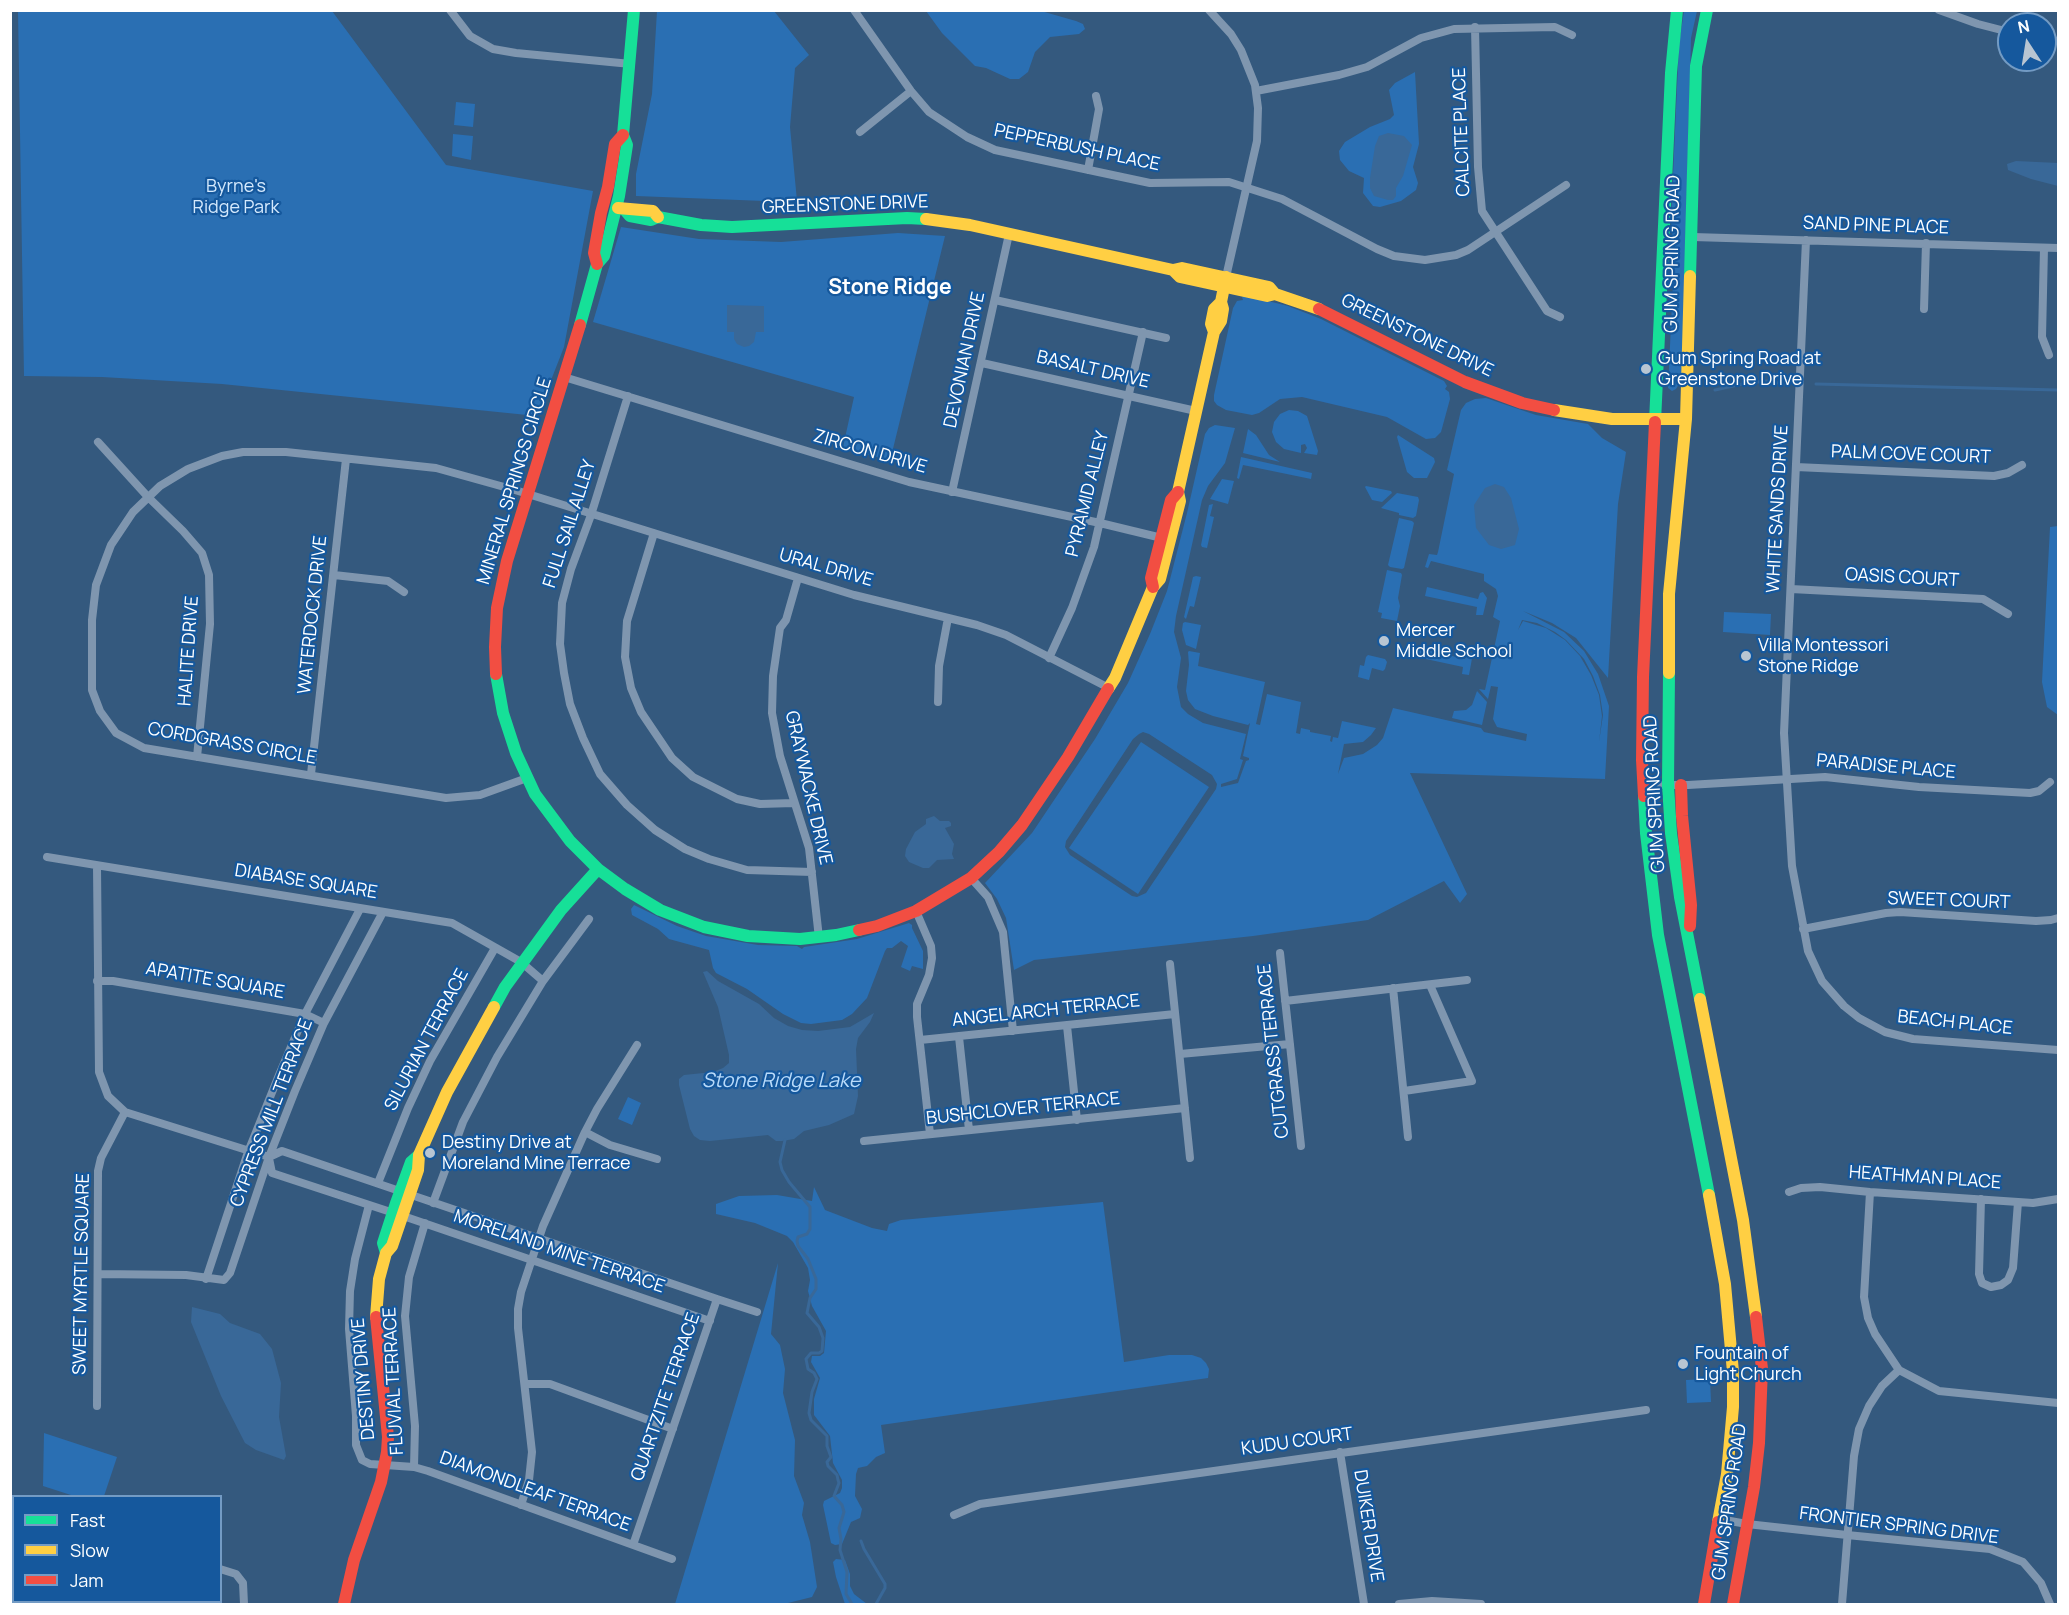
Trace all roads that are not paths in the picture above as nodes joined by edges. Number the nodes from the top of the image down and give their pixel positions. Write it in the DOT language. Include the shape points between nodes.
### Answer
graph roads {
  1 [pos="450,10"];
  2 [pos="634,10"];
  3 [pos="854,10"];
  4 [pos="1209,10"];
  5 [pos="1677,10"];
  6 [pos="1707,10"];
  7 [pos="1939,10"];
  8 [pos="1475,27"];
  9 [pos="1997,29"];
  10 [pos="1572,35"];
  11 [pos="630,64"];
  12 [pos="911,91"];
  13 [pos="1256,91"];
  14 [pos="1096,96"];
  15 [pos="860,132"];
  16 [pos="623,135"];
  17 [pos="1088,170"];
  18 [pos="1566,185"];
  19 [pos="1246,187"];
  20 [pos="603,206"];
  21 [pos="620,209"];
  22 [pos="1496,233"];
  23 [pos="1009,234"];
  24 [pos="1692,237"];
  25 [pos="1806,240"];
  26 [pos="1926,243"];
  27 [pos="2044,248"];
  28 [pos="2058,248"];
  29 [pos="597,264"];
  30 [pos="1225,282"];
  31 [pos="995,300"];
  32 [pos="1924,309"];
  33 [pos="1560,317"];
  34 [pos="1143,332"];
  35 [pos="1166,338"];
  36 [pos="2049,355"];
  37 [pos="982,363"];
  38 [pos="564,377"];
  39 [pos="1129,395"];
  40 [pos="628,396"];
  41 [pos="1196,411"];
  42 [pos="1655,418"];
  43 [pos="1686,419"];
  44 [pos="98,442"];
  45 [pos="346,459"];
  46 [pos="2022,465"];
  47 [pos="1796,467"];
  48 [pos="952,492"];
  49 [pos="528,494"];
  50 [pos="148,497"];
  51 [pos="591,514"];
  52 [pos="1100,523"];
  53 [pos="654,533"];
  54 [pos="1166,539"];
  55 [pos="334,575"];
  56 [pos="798,578"];
  57 [pos="1791,589"];
  58 [pos="404,592"];
  59 [pos="2008,614"];
  60 [pos="948,618"];
  61 [pos="1049,658"];
  62 [pos="1109,688"];
  63 [pos="938,702"];
  64 [pos="197,757"];
  65 [pos="312,774"];
  66 [pos="527,778"];
  67 [pos="1786,778"];
  68 [pos="2050,782"];
  69 [pos="1643,785"];
  70 [pos="1675,785"];
  71 [pos="794,802"];
  72 [pos="47,857"];
  73 [pos="97,866"];
  74 [pos="598,869"];
  75 [pos="812,872"];
  76 [pos="971,878"];
  77 [pos="360,909"];
  78 [pos="383,912"];
  79 [pos="916,912"];
  80 [pos="2058,918"];
  81 [pos="589,919"];
  82 [pos="1803,929"];
  83 [pos="819,938"];
  84 [pos="495,948"];
  85 [pos="1280,952"];
  86 [pos="521,962"];
  87 [pos="1170,964"];
  88 [pos="1467,980"];
  89 [pos="97,981"];
  90 [pos="543,981"];
  91 [pos="1430,984"];
  92 [pos="1393,988"];
  93 [pos="1285,1001"];
  94 [pos="305,1014"];
  95 [pos="1175,1014"];
  96 [pos="324,1023"];
  97 [pos="1066,1026"];
  98 [pos="1013,1031"];
  99 [pos="959,1037"];
  100 [pos="920,1040"];
  101 [pos="1290,1044"];
  102 [pos="637,1045"];
  103 [pos="2058,1050"];
  104 [pos="1180,1054"];
  105 [pos="1404,1091"];
  106 [pos="1185,1108"];
  107 [pos="125,1112"];
  108 [pos="1077,1120"];
  109 [pos="969,1130"];
  110 [pos="585,1132"];
  111 [pos="930,1134"];
  112 [pos="1408,1137"];
  113 [pos="864,1141"];
  114 [pos="1301,1146"];
  115 [pos="248,1152"];
  116 [pos="269,1157"];
  117 [pos="1190,1158"];
  118 [pos="657,1159"];
  119 [pos="378,1183"];
  120 [pos="1789,1192"];
  121 [pos="1870,1192"];
  122 [pos="405,1193"];
  123 [pos="1981,1199"];
  124 [pos="2058,1199"];
  125 [pos="2018,1202"];
  126 [pos="433,1203"];
  127 [pos="369,1205"];
  128 [pos="398,1215"];
  129 [pos="425,1223"];
  130 [pos="539,1238"];
  131 [pos="532,1260"];
  132 [pos="99,1274"];
  133 [pos="206,1279"];
  134 [pos="717,1299"];
  135 [pos="756,1312"];
  136 [pos="710,1321"];
  137 [pos="1899,1370"];
  138 [pos="525,1384"];
  139 [pos="2058,1403"];
  140 [pos="97,1406"];
  141 [pos="1647,1410"];
  142 [pos="673,1429"];
  143 [pos="1340,1452"];
  144 [pos="385,1466"];
  145 [pos="414,1467"];
  146 [pos="521,1505"];
  147 [pos="954,1515"];
  148 [pos="1719,1519"];
  149 [pos="1747,1524"];
  150 [pos="1847,1536"];
  151 [pos="633,1545"];
  152 [pos="672,1559"];
  153 [pos="222,1570"];
  154 [pos="244,1605"];
  155 [pos="344,1605"];
  156 [pos="1364,1605"];
  157 [pos="1399,1605"];
  158 [pos="1481,1605"];
  159 [pos="1704,1605"];
  160 [pos="1733,1605"];
  161 [pos="1842,1605"];
  162 [pos="2050,1605"];
  1 -- 11 [label="street" via="470,36 492,49"];
  2 -- 11 [label="street"];
  3 -- 12 [label="street, PEPPERBUSH PLACE"];
  4 -- 13 [label="street" via="1241,50"];
  5 -- 42 [label="street, GUM SPRING ROAD"];
  6 -- 24 [label="street, GUM SPRING ROAD" via="1695,77"];
  7 -- 9 [label="street"];
  8 -- 10 [label="street" via="1555,27"];
  8 -- 13 [label="street" via="1421,38 1367,67 1340,75"];
  8 -- 22 [label="street, CALCITE PLACE" via="1480,200"];
  11 -- 16 [label="street"];
  12 -- 15 [label="street"];
  12 -- 17 [label="street, PEPPERBUSH PLACE" via="947,125 995,150"];
  13 -- 19 [label="street" via="1258,125"];
  14 -- 17 [label="street" via="1099,109"];
  16 -- 20 [label="street, MINERAL SPRINGS CIRCLE" via="615,144"];
  16 -- 21 [label="street, MINERAL SPRINGS CIRCLE" via="627,151"];
  17 -- 19 [label="street, PEPPERBUSH PLACE" via="1150,183 1217,181"];
  18 -- 22 [label="street, PEPPERBUSH PLACE"];
  19 -- 22 [label="street, PEPPERBUSH PLACE" via="1281,199 1377,249 1409,259 1456,255"];
  19 -- 30 [label="street"];
  20 -- 21 [label="street, GREENSTONE DRIVE"];
  20 -- 29 [label="street, MINERAL SPRINGS CIRCLE" via="594,253"];
  21 -- 23 [label="street, GREENSTONE DRIVE" via="653,211 658,218 732,227 892,218 962,224"];
  21 -- 29 [label="street, MINERAL SPRINGS CIRCLE" via="604,256"];
  22 -- 33 [label="street, CALCITE PLACE" via="1547,311"];
  23 -- 30 [label="street, GREENSTONE DRIVE" via="1173,270 1180,276"];
  23 -- 31 [label="street, DEVONIAN DRIVE"];
  24 -- 25 [label="street, SAND PINE PLACE"];
  24 -- 43 [label="street, GUM SPRING ROAD"];
  25 -- 26 [label="street, SAND PINE PLACE"];
  25 -- 47 [label="street, WHITE SANDS DRIVE"];
  26 -- 27 [label="street, SAND PINE PLACE"];
  26 -- 32 [label="street"];
  27 -- 28 [label="street, SAND PINE PLACE"];
  27 -- 36 [label="street" via="2042,337"];
  29 -- 38 [label="street, MINERAL SPRINGS CIRCLE"];
  30 -- 41 [label="street, MINERAL SPRINGS CIRCLE" via="1221,302 1214,309 1214,332"];
  30 -- 42 [label="street, GREENSTONE DRIVE" via="1269,287 1275,294 1329,313 1465,382 1522,403 1612,419"];
  31 -- 34 [label="street"];
  31 -- 37 [label="street, DEVONIAN DRIVE"];
  34 -- 35 [label="street"];
  34 -- 39 [label="street, PYRAMID ALLEY"];
  37 -- 39 [label="street, BASALT DRIVE"];
  37 -- 48 [label="street, DEVONIAN DRIVE"];
  38 -- 40 [label="street, ZIRCON DRIVE"];
  38 -- 49 [label="street, MINERAL SPRINGS CIRCLE"];
  39 -- 41 [label="street, BASALT DRIVE"];
  39 -- 52 [label="street, PYRAMID ALLEY"];
  40 -- 48 [label="street, ZIRCON DRIVE"];
  40 -- 51 [label="street, FULL SAIL ALLEY"];
  41 -- 54 [label="street, MINERAL SPRINGS CIRCLE" via="1178,492 1171,500"];
  42 -- 43 [label="street, GREENSTONE DRIVE"];
  42 -- 69 [label="street, GUM SPRING ROAD" via="1643,677"];
  43 -- 70 [label="street, GUM SPRING ROAD" via="1669,594"];
  44 -- 50 [label="street, HALITE DRIVE"];
  45 -- 49 [label="street, CORDGRASS CIRCLE" via="444,469"];
  45 -- 50 [label="street, CORDGRASS CIRCLE" via="286,452 222,456 172,477"];
  45 -- 55 [label="street, WATERDOCK DRIVE"];
  46 -- 47 [label="street, PALM COVE COURT" via="1994,476"];
  47 -- 57 [label="street, WHITE SANDS DRIVE"];
  48 -- 52 [label="street, ZIRCON DRIVE"];
  49 -- 51 [label="street, URAL DRIVE"];
  49 -- 66 [label="street, MINERAL SPRINGS CIRCLE" via="500,589 495,647 503,713"];
  50 -- 64 [label="street, HALITE DRIVE" via="202,553 209,575 210,624"];
  50 -- 64 [label="street, CORDGRASS CIRCLE" via="111,545 96,585 92,690 100,711 116,733 144,748"];
  51 -- 53 [label="street, URAL DRIVE"];
  51 -- 75 [label="street, FULL SAIL ALLEY" via="562,603 560,644 570,704 600,774 648,824 685,849 747,870"];
  52 -- 54 [label="street, ZIRCON DRIVE"];
  52 -- 61 [label="street, PYRAMID ALLEY" via="1072,608"];
  53 -- 56 [label="street, URAL DRIVE"];
  53 -- 71 [label="street" via="627,621 625,657 641,712 672,758 693,777 737,799 760,804"];
  54 -- 62 [label="street, MINERAL SPRINGS CIRCLE" via="1151,578 1153,587"];
  55 -- 58 [label="street" via="388,580"];
  55 -- 65 [label="street, WATERDOCK DRIVE"];
  56 -- 60 [label="street, URAL DRIVE"];
  56 -- 71 [label="street, GRAYWACKE DRIVE" via="780,628 772,713"];
  57 -- 59 [label="street, OASIS COURT" via="1983,600"];
  57 -- 67 [label="street, WHITE SANDS DRIVE" via="1784,714"];
  60 -- 61 [label="street, URAL DRIVE" via="1006,635"];
  60 -- 63 [label="street" via="939,666"];
  61 -- 62 [label="street, URAL DRIVE"];
  62 -- 76 [label="street, MINERAL SPRINGS CIRCLE" via="1022,825"];
  64 -- 65 [label="street, CORDGRASS CIRCLE"];
  65 -- 66 [label="street, CORDGRASS CIRCLE" via="446,798 480,795"];
  66 -- 74 [label="street, MINERAL SPRINGS CIRCLE" via="555,823"];
  67 -- 68 [label="street, PARADISE PLACE" via="1825,777 2017,793 2039,791"];
  67 -- 70 [label="street, PARADISE PLACE"];
  67 -- 82 [label="street, BEACH PLACE" via="1792,866"];
  69 -- 70 [label="street, PARADISE PLACE"];
  69 -- 148 [label="street, GUM SPRING ROAD" via="1658,935 1719,1246 1730,1331 1733,1407"];
  70 -- 149 [label="street, GUM SPRING ROAD" via="1672,844 1680,897 1743,1220 1760,1335 1759,1443"];
  71 -- 75 [label="street, GRAYWACKE DRIVE" via="809,848"];
  72 -- 73 [label="street, DIABASE SQUARE"];
  73 -- 77 [label="street, DIABASE SQUARE"];
  73 -- 89 [label="street"];
  74 -- 83 [label="street, MINERAL SPRINGS CIRCLE" via="660,910 704,927 748,936"];
  74 -- 86 [label="street, DESTINY DRIVE"];
  75 -- 83 [label="street, GRAYWACKE DRIVE"];
  76 -- 79 [label="street, MINERAL SPRINGS CIRCLE"];
  76 -- 98 [label="street" via="988,897 1002,932"];
  77 -- 78 [label="street, DIABASE SQUARE"];
  77 -- 94 [label="street, CYPRESS MILL TERRACE"];
  78 -- 84 [label="street, DIABASE SQUARE" via="452,923"];
  78 -- 96 [label="street, CYPRESS MILL TERRACE"];
  79 -- 83 [label="street, MINERAL SPRINGS CIRCLE" via="877,926"];
  79 -- 100 [label="street" via="932,958 917,1004"];
  80 -- 82 [label="street, SWEET COURT" via="2036,921 1900,912"];
  81 -- 90 [label="street"];
  82 -- 103 [label="street, BEACH PLACE" via="1822,981 1844,1006 1873,1026 1913,1039"];
  84 -- 86 [label="street, DIABASE SQUARE"];
  84 -- 119 [label="street, SILURIAN TERRACE" via="430,1061"];
  85 -- 93 [label="street, CUTGRASS TERRACE"];
  86 -- 90 [label="street, DIABASE SQUARE"];
  86 -- 122 [label="street, DESTINY DRIVE" via="452,1082 419,1155 411,1162"];
  87 -- 95 [label="street"];
  88 -- 91 [label="street"];
  89 -- 94 [label="street, APATITE SQUARE"];
  89 -- 107 [label="street" via="99,1072 108,1096"];
  90 -- 126 [label="street" via="463,1122"];
  91 -- 92 [label="street"];
  91 -- 105 [label="street" via="1472,1081"];
  92 -- 93 [label="street"];
  92 -- 105 [label="street"];
  93 -- 101 [label="street, CUTGRASS TERRACE"];
  94 -- 96 [label="street, APATITE SQUARE"];
  94 -- 115 [label="street, CYPRESS MILL TERRACE"];
  95 -- 97 [label="street, ANGEL ARCH TERRACE"];
  95 -- 104 [label="street"];
  96 -- 116 [label="street, CYPRESS MILL TERRACE"];
  97 -- 98 [label="street, ANGEL ARCH TERRACE"];
  97 -- 108 [label="street"];
  98 -- 99 [label="street, ANGEL ARCH TERRACE"];
  99 -- 100 [label="street, ANGEL ARCH TERRACE"];
  99 -- 109 [label="street"];
  100 -- 111 [label="street"];
  101 -- 104 [label="street"];
  101 -- 114 [label="street, CUTGRASS TERRACE"];
  102 -- 110 [label="street"];
  104 -- 106 [label="street"];
  105 -- 112 [label="street"];
  106 -- 108 [label="street, BUSHCLOVER TERRACE"];
  106 -- 117 [label="street"];
  107 -- 115 [label="street, MORELAND MINE TERRACE"];
  107 -- 132 [label="street, SWEET MYRTLE SQUARE" via="98,1171"];
  108 -- 109 [label="street, BUSHCLOVER TERRACE"];
  109 -- 111 [label="street, BUSHCLOVER TERRACE"];
  110 -- 118 [label="street" via="619,1148"];
  110 -- 130 [label="street"];
  111 -- 113 [label="street, BUSHCLOVER TERRACE"];
  115 -- 116 [label="street, MORELAND MINE TERRACE"];
  115 -- 133 [label="street, CYPRESS MILL TERRACE"];
  116 -- 119 [label="street, MORELAND MINE TERRACE" via="282,1151"];
  116 -- 127 [label="street, MORELAND MINE TERRACE" via="272,1173"];
  116 -- 133 [label="street, CYPRESS MILL TERRACE" via="230,1273 224,1280"];
  119 -- 122 [label="street, MORELAND MINE TERRACE"];
  120 -- 121 [label="street, HEATHMAN PLACE" via="1820,1187"];
  121 -- 123 [label="street, HEATHMAN PLACE"];
  121 -- 137 [label="street" via="1864,1297 1875,1334"];
  122 -- 126 [label="street, MORELAND MINE TERRACE"];
  122 -- 128 [label="street, DESTINY DRIVE"];
  123 -- 125 [label="street, HEATHMAN PLACE"];
  123 -- 125 [label="street" via="1979,1274 1982,1283 1991,1287 2008,1280 2013,1268"];
  124 -- 125 [label="street, HEATHMAN PLACE"];
  126 -- 130 [label="street, MORELAND MINE TERRACE"];
  127 -- 128 [label="street, MORELAND MINE TERRACE"];
  127 -- 144 [label="street" via="355,1259 349,1329 357,1451 366,1463"];
  128 -- 129 [label="street, MORELAND MINE TERRACE"];
  128 -- 144 [label="street, DESTINY DRIVE" via="383,1243 386,1253 376,1313 388,1437"];
  129 -- 131 [label="street, MORELAND MINE TERRACE"];
  129 -- 145 [label="street, FLUVIAL TERRACE" via="411,1268 405,1316 415,1426"];
  130 -- 131 [label="street"];
  130 -- 134 [label="street, MORELAND MINE TERRACE"];
  131 -- 136 [label="street, MORELAND MINE TERRACE"];
  131 -- 138 [label="street" via="518,1309"];
  132 -- 133 [label="street, CYPRESS MILL TERRACE" via="186,1275"];
  132 -- 140 [label="street, SWEET MYRTLE SQUARE"];
  134 -- 135 [label="street, QUARTZITE TERRACE"];
  134 -- 136 [label="street, QUARTZITE TERRACE"];
  136 -- 142 [label="street, QUARTZITE TERRACE"];
  137 -- 139 [label="street" via="1939,1391"];
  137 -- 150 [label="street" via="1882,1386 1859,1429"];
  138 -- 142 [label="street" via="550,1384"];
  138 -- 146 [label="street" via="532,1461"];
  141 -- 143 [label="street, KUDU COURT"];
  142 -- 151 [label="street, QUARTZITE TERRACE"];
  143 -- 147 [label="street, KUDU COURT" via="980,1504"];
  143 -- 156 [label="street, DUIKER DRIVE"];
  144 -- 145 [label="street, DIAMONDLEAF TERRACE"];
  144 -- 155 [label="street, DESTINY DRIVE" via="354,1560"];
  145 -- 146 [label="street, DIAMONDLEAF TERRACE"];
  146 -- 151 [label="street, DIAMONDLEAF TERRACE"];
  148 -- 149 [label="street, FRONTIER SPRING DRIVE"];
  148 -- 159 [label="street, GUM SPRING ROAD"];
  149 -- 150 [label="street, FRONTIER SPRING DRIVE"];
  149 -- 160 [label="street, GUM SPRING ROAD"];
  150 -- 161 [label="street"];
  150 -- 162 [label="street, FRONTIER SPRING DRIVE" via="1990,1549 2023,1562 2041,1583"];
  151 -- 152 [label="street, DIAMONDLEAF TERRACE"];
  153 -- 154 [label="street" via="236,1574 243,1582"];
  157 -- 158 [label="street" via="1432,1601"];
}
